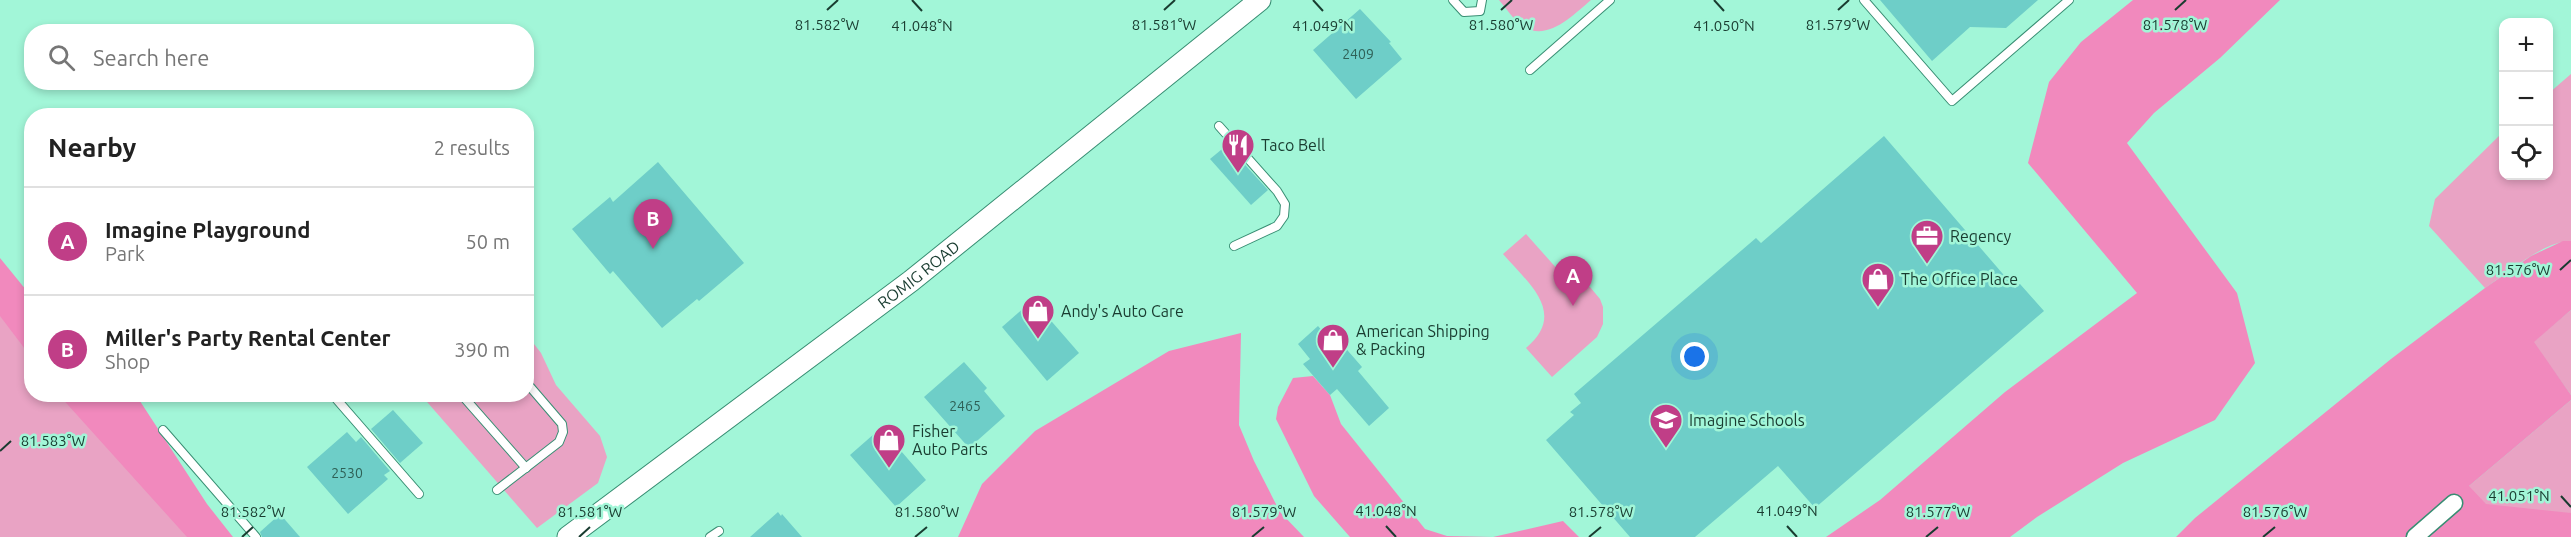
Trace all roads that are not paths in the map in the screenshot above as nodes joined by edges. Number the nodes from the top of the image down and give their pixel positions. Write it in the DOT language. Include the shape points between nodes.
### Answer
graph roads {
  1 [pos="1260,0"];
  2 [pos="1453,0"];
  3 [pos="1482,0"];
  4 [pos="1610,0"];
  5 [pos="1864,0"];
  6 [pos="2069,0"];
  7 [pos="1530,70"];
  8 [pos="1218,126"];
  9 [pos="1234,246"];
  10 [pos="534,391"];
  11 [pos="339,402"];
  12 [pos="468,402"];
  13 [pos="163,430"];
  14 [pos="526,468"];
  15 [pos="497,490"];
  16 [pos="419,494"];
  17 [pos="2454,503"];
  18 [pos="719,531"];
  19 [pos="256,537"];
  20 [pos="567,537"];
  21 [pos="710,537"];
  22 [pos="2415,537"];
  1 -- 20 [label="street, ROMIG ROAD" via="911,281"];
  2 -- 3 [label="lane" via="1464,12 1480,11"];
  4 -- 7 [label="lane"];
  5 -- 6 [label="lane" via="1952,101"];
  8 -- 9 [label="lane" via="1277,190 1284,204 1284,216 1277,226"];
  10 -- 14 [label="lane" via="562,424 563,432 559,442"];
  11 -- 16 [label="lane"];
  12 -- 14 [label="lane"];
  13 -- 19 [label="lane"];
  14 -- 15 [label="lane"];
  17 -- 22 [label="street"];
  18 -- 21 [label="lane"];
}
